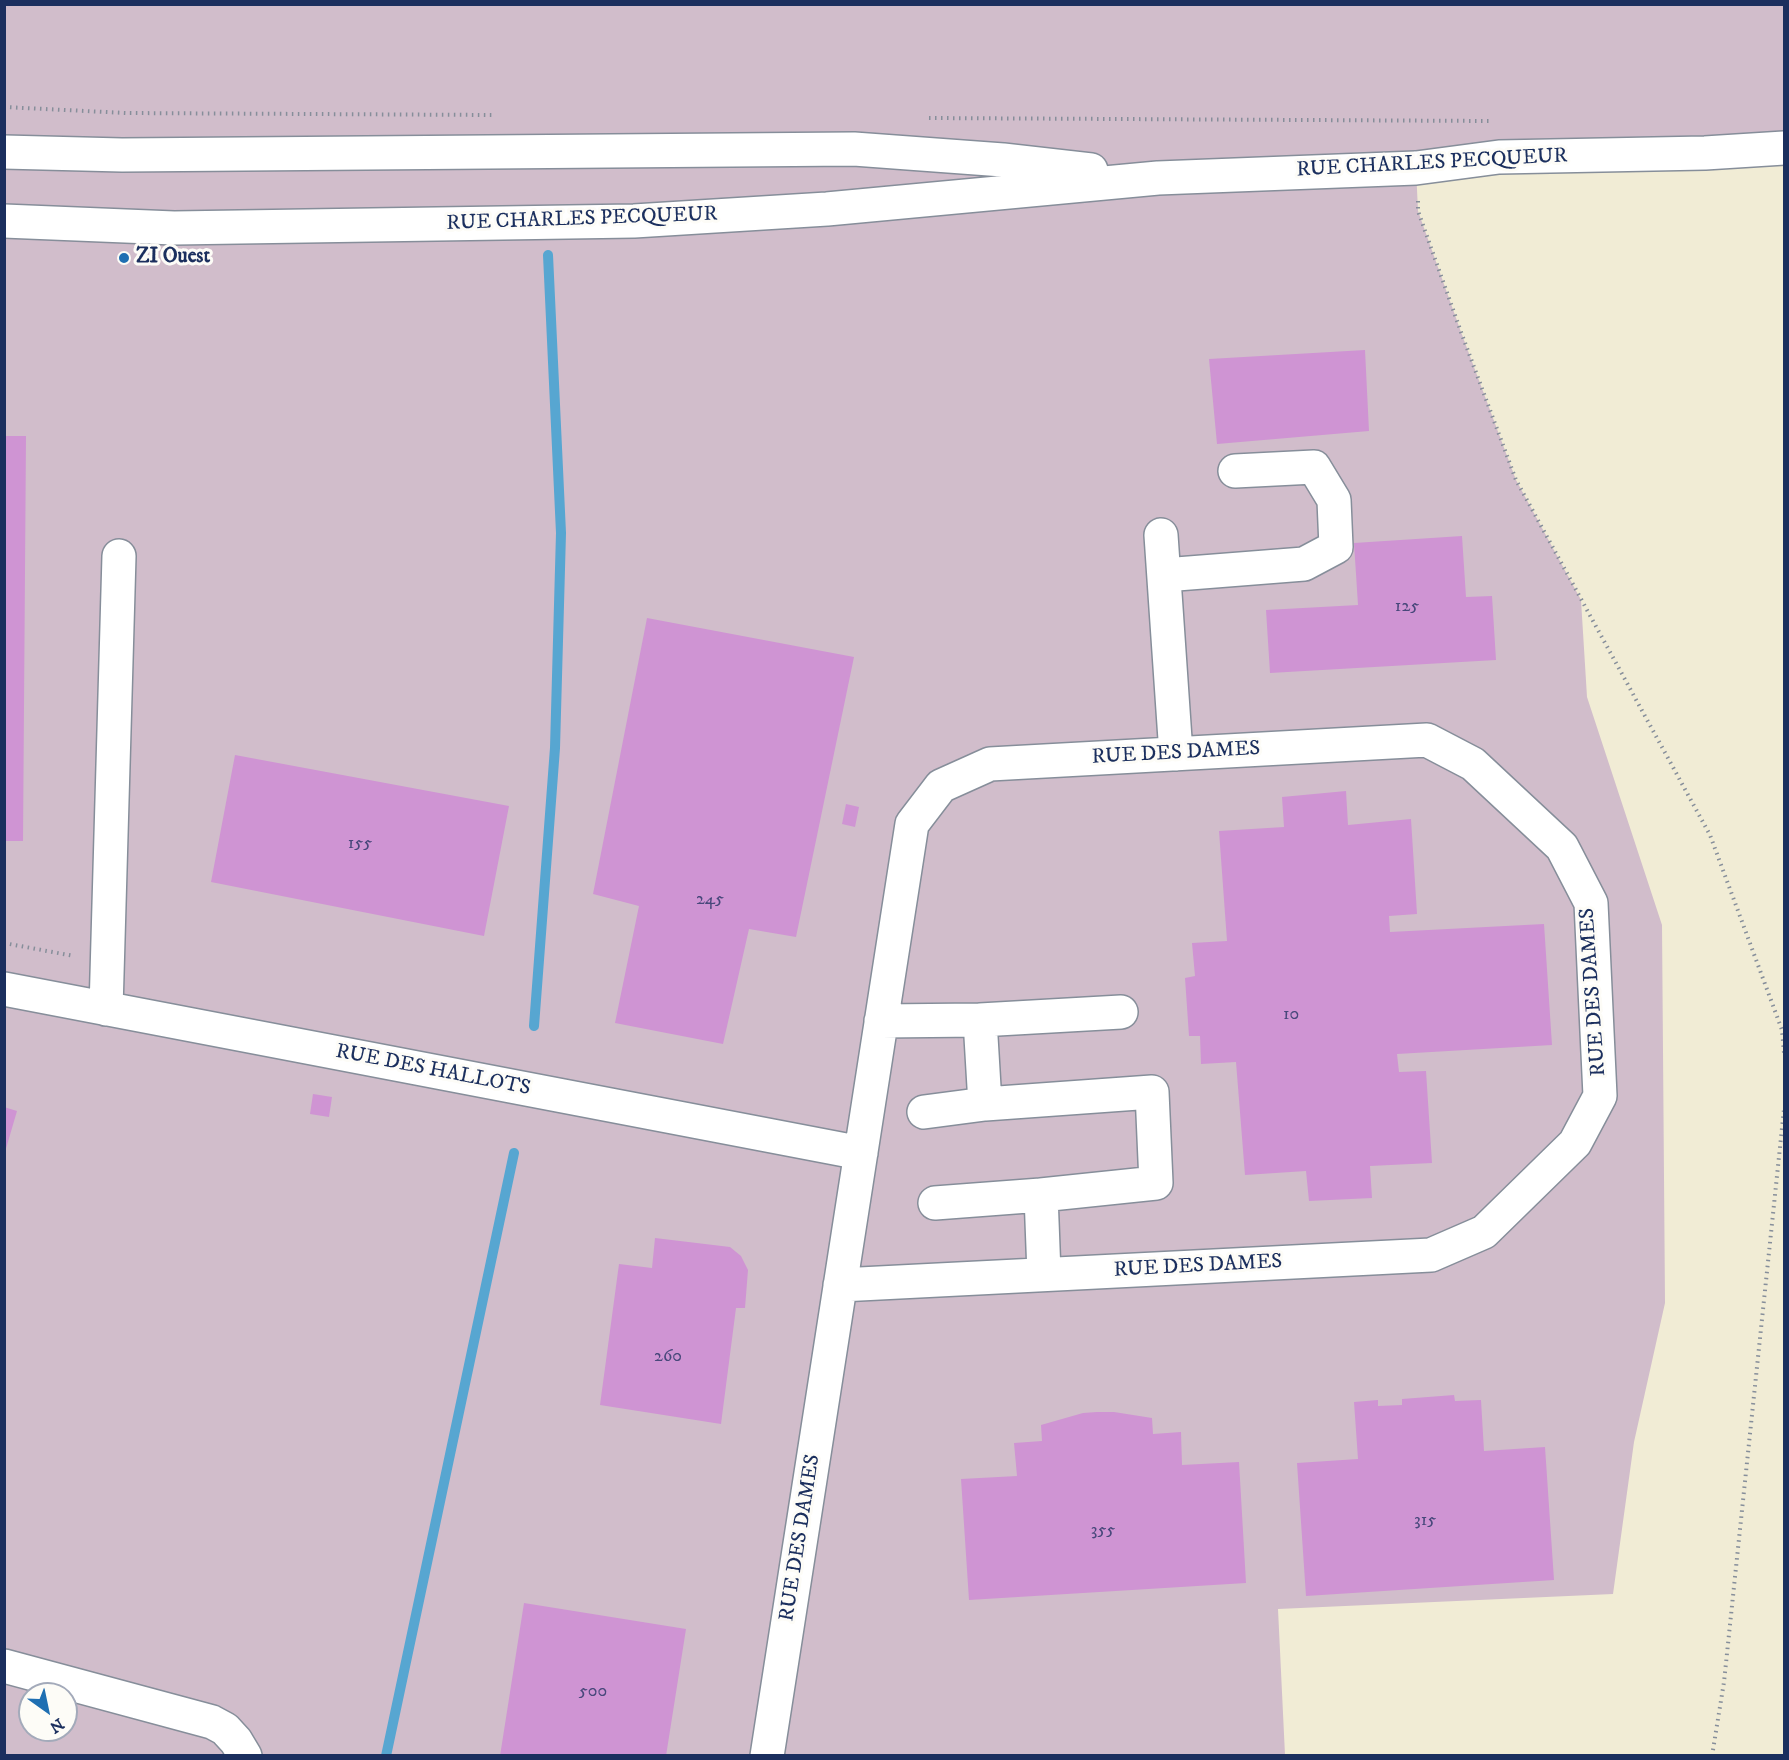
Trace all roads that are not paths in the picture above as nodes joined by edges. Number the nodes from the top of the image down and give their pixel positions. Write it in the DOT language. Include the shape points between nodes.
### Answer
graph roads {
  1 [pos="1785,148"];
  2 [pos="4,152"];
  3 [pos="1705,153"];
  4 [pos="1785,163"];
  5 [pos="1158,178"];
  6 [pos="4,221"];
  7 [pos="1235,471"];
  8 [pos="1161,535"];
  9 [pos="119,556"];
  10 [pos="1164,575"];
  11 [pos="1176,754"];
  12 [pos="4,989"];
  13 [pos="106,1009"];
  14 [pos="1121,1012"];
  15 [pos="980,1020"];
  16 [pos="881,1021"];
  17 [pos="985,1104"];
  18 [pos="924,1112"];
  19 [pos="861,1153"];
  20 [pos="1041,1195"];
  21 [pos="934,1203"];
  22 [pos="1044,1275"];
  23 [pos="840,1285"];
  24 [pos="4,1666"];
  25 [pos="245,1755"];
  26 [pos="767,1755"];
  1 -- 3 [label="street, RUE CHARLES PECQUEUR"];
  2 -- 5 [label="street, RUE CHARLES PECQUEUR" via="854,149 1003,160"];
  3 -- 4 [label="street, RUE CHARLES PECQUEUR"];
  3 -- 5 [label="street, RUE CHARLES PECQUEUR" via="1499,157 1416,168"];
  5 -- 6 [label="street, RUE CHARLES PECQUEUR" via="827,209 634,221 174,228"];
  7 -- 10 [label="street" via="1314,467 1334,500 1336,547 1304,564"];
  8 -- 10 [label="street"];
  9 -- 13 [label="street"];
  10 -- 11 [label="street"];
  11 -- 16 [label="street, RUE DES DAMES" via="990,764 941,786 912,824"];
  11 -- 22 [label="street, RUE DES DAMES" via="1427,740 1473,764 1562,847 1591,903 1600,1096 1575,1143 1484,1232 1431,1255"];
  12 -- 13 [label="street, RUE DES HALLOTS"];
  13 -- 19 [label="street, RUE DES HALLOTS"];
  14 -- 15 [label="street"];
  15 -- 16 [label="street"];
  15 -- 17 [label="street"];
  16 -- 19 [label="street, RUE DES DAMES"];
  17 -- 18 [label="street"];
  17 -- 20 [label="street" via="1152,1092 1156,1183"];
  19 -- 23 [label="street, RUE DES DAMES"];
  20 -- 21 [label="street"];
  20 -- 22 [label="street"];
  22 -- 23 [label="street, RUE DES DAMES"];
  23 -- 26 [label="street, RUE DES DAMES"];
  24 -- 25 [label="street" via="212,1722 225,1729"];
}
